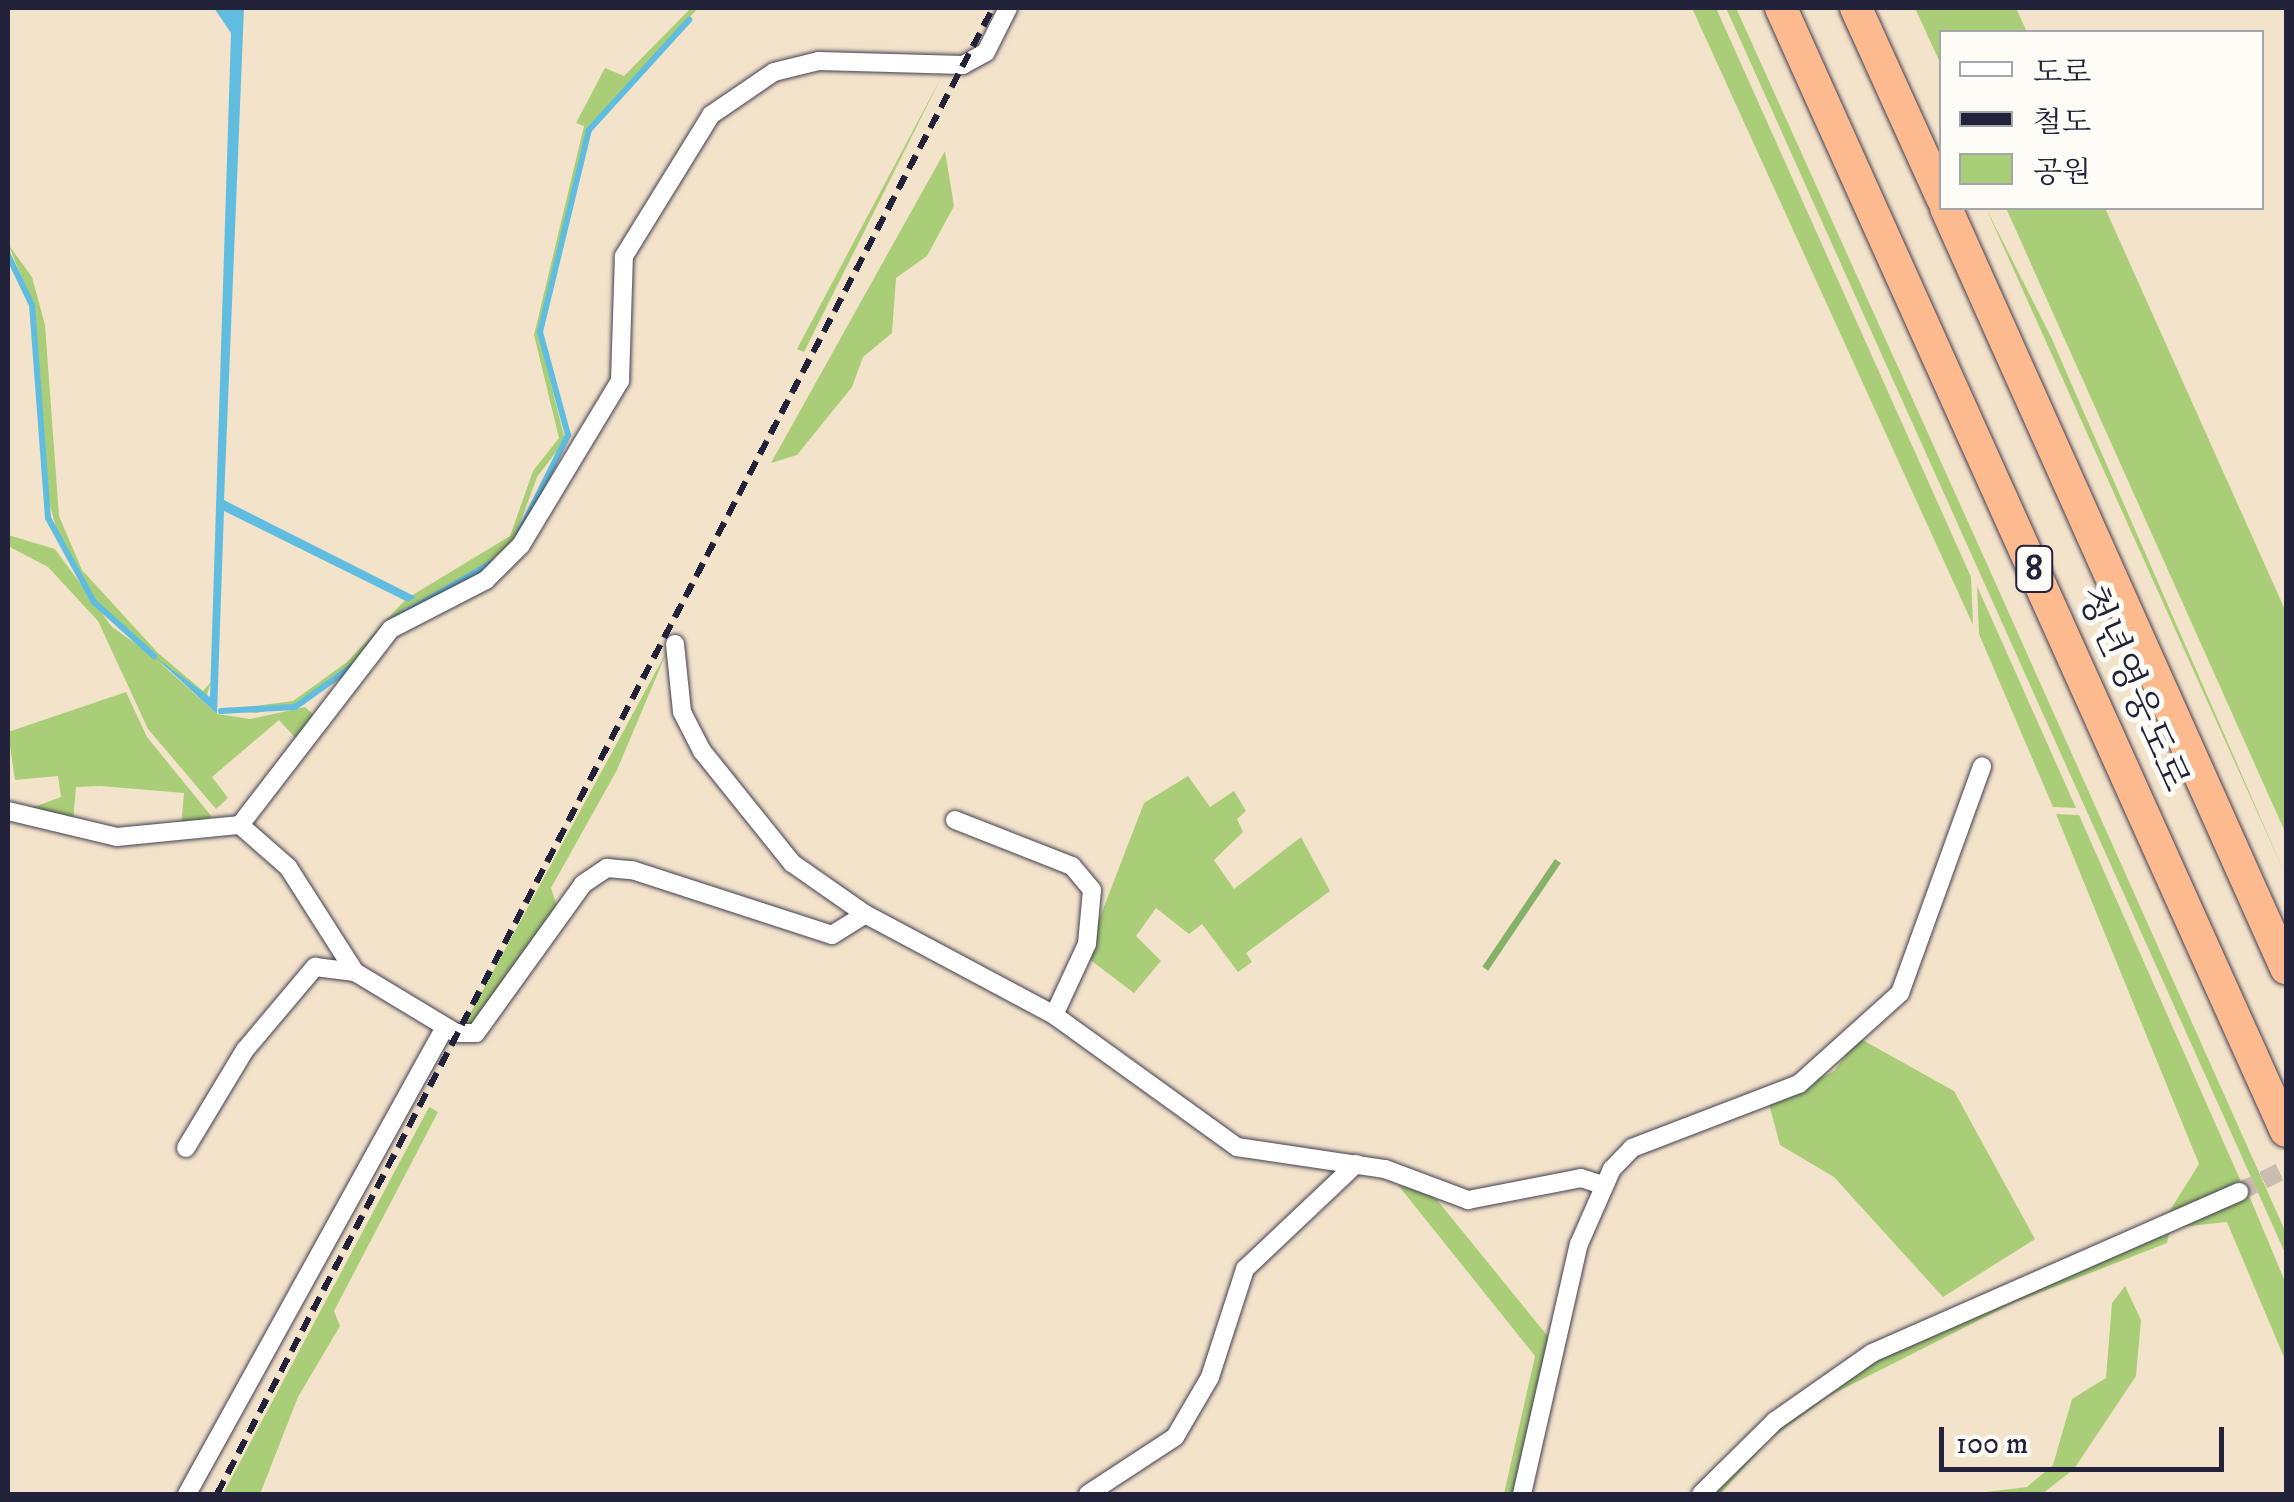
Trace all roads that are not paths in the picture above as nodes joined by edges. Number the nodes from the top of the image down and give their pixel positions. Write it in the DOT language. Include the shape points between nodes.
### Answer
graph roads {
  1 [pos="1008,8"];
  2 [pos="1781,8"];
  3 [pos="1856,8"];
  4 [pos="1939,191"];
  5 [pos="1947,210"];
  6 [pos="675,644"];
  7 [pos="1982,766"];
  8 [pos="8,812"];
  9 [pos="956,820"];
  10 [pos="240,824"];
  11 [pos="865,914"];
  12 [pos="2286,968"];
  13 [pos="355,972"];
  14 [pos="1054,1014"];
  15 [pos="445,1027"];
  16 [pos="2286,1130"];
  17 [pos="186,1148"];
  18 [pos="1356,1164"];
  19 [pos="1603,1184"];
  20 [pos="2239,1192"];
  21 [pos="187,1494"];
  22 [pos="1088,1494"];
  23 [pos="1522,1494"];
  24 [pos="1701,1494"];
  1 -- 10 [label="street" via="986,52 963,65 819,61 774,72 711,115 624,256 620,381 520,546 486,580 390,629"];
  2 -- 16 [label="highway, 청년영웅도로 / 8"];
  3 -- 4 [label="highway"];
  5 -- 12 [label="highway, 청년영웅도로 / 8"];
  6 -- 11 [label="street" via="682,712 702,751 792,863"];
  7 -- 19 [label="street" via="1900,993 1799,1084 1632,1148"];
  8 -- 10 [label="street" via="118,837"];
  9 -- 14 [label="street" via="1072,866 1092,890 1087,944"];
  10 -- 13 [label="street" via="288,867"];
  11 -- 14 [label="street"];
  11 -- 15 [label="street" via="832,935 607,868 556,918 476,1034"];
  13 -- 15 [label="street"];
  13 -- 17 [label="street" via="315,967 245,1050"];
  14 -- 18 [label="street" via="1237,1147"];
  15 -- 21 [label="street"];
  18 -- 19 [label="street" via="1468,1200 1581,1178"];
  18 -- 22 [label="street" via="1244,1269 1210,1377 1175,1437"];
  19 -- 23 [label="street" via="1579,1244"];
  20 -- 24 [label="street" via="1872,1353 1774,1422"];
}
